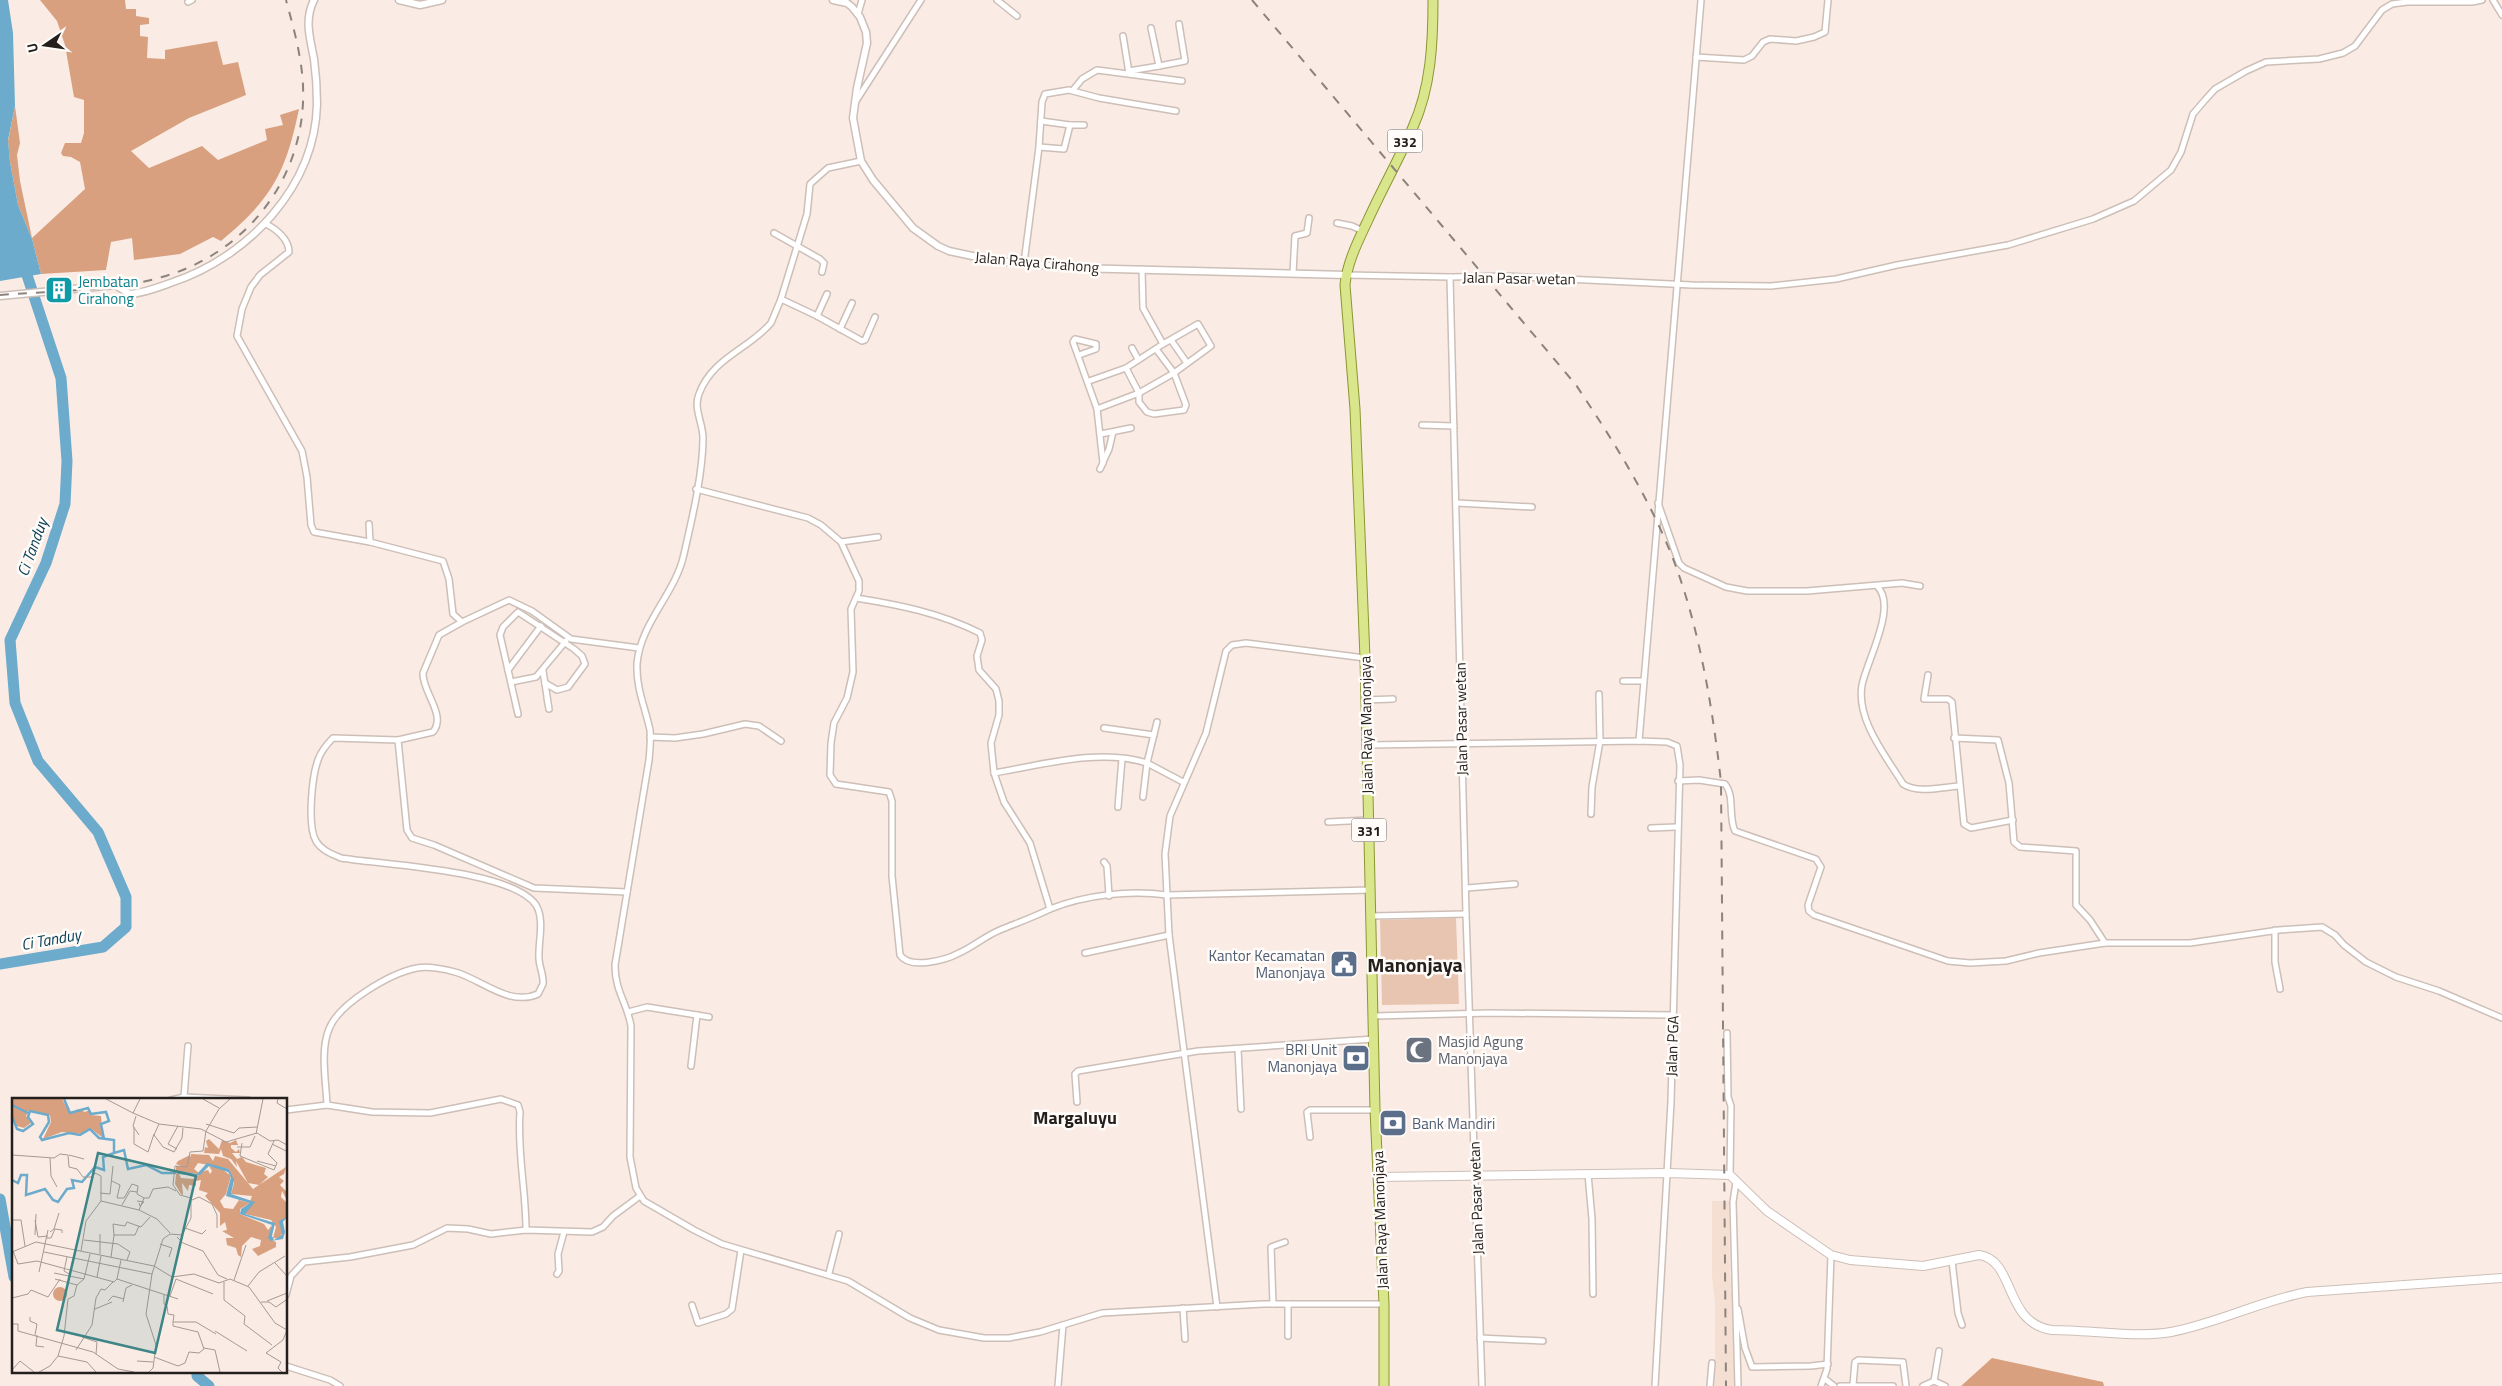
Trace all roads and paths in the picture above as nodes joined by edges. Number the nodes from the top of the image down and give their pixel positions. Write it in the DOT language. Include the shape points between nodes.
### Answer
graph roads {
  1 [pos="314,0"];
  2 [pos="399,0"];
  3 [pos="442,0"];
  4 [pos="833,0"];
  5 [pos="862,0"];
  6 [pos="921,0"];
  7 [pos="997,0"];
  8 [pos="1008,0"];
  9 [pos="1433,0"];
  10 [pos="1701,0"];
  11 [pos="1828,0"];
  12 [pos="2482,0"];
  13 [pos="2493,0"];
  14 [pos="2471,1"];
  15 [pos="1004,6"];
  16 [pos="858,14"];
  17 [pos="2502,15"];
  18 [pos="1017,16"];
  19 [pos="1179,24"];
  20 [pos="1152,28"];
  21 [pos="1123,36"];
  22 [pos="1696,56"];
  23 [pos="1159,66"];
  24 [pos="1129,72"];
  25 [pos="1182,81"];
  26 [pos="1073,90"];
  27 [pos="856,101"];
  28 [pos="1176,111"];
  29 [pos="1041,121"];
  30 [pos="1070,125"];
  31 [pos="1084,125"];
  32 [pos="1040,147"];
  33 [pos="861,161"];
  34 [pos="1309,218"];
  35 [pos="1337,223"];
  36 [pos="266,224"];
  37 [pos="1363,231"];
  38 [pos="774,233"];
  39 [pos="797,247"];
  40 [pos="1024,262"];
  41 [pos="1142,269"];
  42 [pos="822,272"];
  43 [pos="1293,273"];
  44 [pos="1346,275"];
  45 [pos="1450,277"];
  46 [pos="1676,283"];
  47 [pos="827,294"];
  48 [pos="0,296"];
  49 [pos="781,299"];
  50 [pos="852,303"];
  51 [pos="816,316"];
  52 [pos="875,317"];
  53 [pos="840,329"];
  54 [pos="1171,340"];
  55 [pos="1163,344"];
  56 [pos="1132,348"];
  57 [pos="1156,349"];
  58 [pos="1079,355"];
  59 [pos="1138,359"];
  60 [pos="1187,363"];
  61 [pos="1126,368"];
  62 [pos="1174,374"];
  63 [pos="1089,381"];
  64 [pos="1139,393"];
  65 [pos="1097,409"];
  66 [pos="1422,425"];
  67 [pos="1454,426"];
  68 [pos="1131,428"];
  69 [pos="1113,432"];
  70 [pos="1101,434"];
  71 [pos="1103,463"];
  72 [pos="1100,469"];
  73 [pos="696,489"];
  74 [pos="1658,502"];
  75 [pos="1457,503"];
  76 [pos="1532,507"];
  77 [pos="369,524"];
  78 [pos="878,537"];
  79 [pos="370,542"];
  80 [pos="841,542"];
  81 [pos="1877,586"];
  82 [pos="1920,586"];
  83 [pos="856,598"];
  84 [pos="462,622"];
  85 [pos="540,626"];
  86 [pos="571,639"];
  87 [pos="564,643"];
  88 [pos="639,648"];
  89 [pos="1365,658"];
  90 [pos="508,670"];
  91 [pos="543,671"];
  92 [pos="1928,675"];
  93 [pos="1623,681"];
  94 [pos="1643,681"];
  95 [pos="511,682"];
  96 [pos="545,683"];
  97 [pos="1599,694"];
  98 [pos="547,698"];
  99 [pos="1393,699"];
  100 [pos="1364,700"];
  101 [pos="518,714"];
  102 [pos="1157,722"];
  103 [pos="1104,728"];
  104 [pos="1154,734"];
  105 [pos="650,737"];
  106 [pos="1954,738"];
  107 [pos="398,740"];
  108 [pos="781,741"];
  109 [pos="1600,741"];
  110 [pos="1639,741"];
  111 [pos="1462,744"];
  112 [pos="1366,746"];
  113 [pos="1122,759"];
  114 [pos="1147,762"];
  115 [pos="994,773"];
  116 [pos="1678,781"];
  117 [pos="1183,782"];
  118 [pos="1959,786"];
  119 [pos="1143,797"];
  120 [pos="1118,807"];
  121 [pos="1591,814"];
  122 [pos="1369,820"];
  123 [pos="2013,820"];
  124 [pos="1328,822"];
  125 [pos="1676,827"];
  126 [pos="1651,828"];
  127 [pos="1104,862"];
  128 [pos="1515,884"];
  129 [pos="534,888"];
  130 [pos="1466,888"];
  131 [pos="1371,890"];
  132 [pos="627,892"];
  133 [pos="1167,895"];
  134 [pos="526,896"];
  135 [pos="1109,896"];
  136 [pos="1050,909"];
  137 [pos="1466,914"];
  138 [pos="1372,916"];
  139 [pos="2275,930"];
  140 [pos="1170,935"];
  141 [pos="2105,943"];
  142 [pos="1085,953"];
  143 [pos="2280,989"];
  144 [pos="628,1012"];
  145 [pos="1469,1014"];
  146 [pos="697,1015"];
  147 [pos="1673,1015"];
  148 [pos="709,1016"];
  149 [pos="1374,1016"];
  150 [pos="2502,1018"];
  151 [pos="1728,1033"];
  152 [pos="1374,1040"];
  153 [pos="188,1046"];
  154 [pos="1238,1049"];
  155 [pos="1184,1052"];
  156 [pos="691,1066"];
  157 [pos="184,1097"];
  158 [pos="180,1098"];
  159 [pos="205,1098"];
  160 [pos="1077,1102"];
  161 [pos="327,1105"];
  162 [pos="1241,1109"];
  163 [pos="288,1110"];
  164 [pos="1376,1110"];
  165 [pos="1310,1137"];
  166 [pos="1668,1173"];
  167 [pos="1588,1174"];
  168 [pos="1730,1175"];
  169 [pos="1475,1176"];
  170 [pos="1378,1177"];
  171 [pos="1736,1182"];
  172 [pos="640,1196"];
  173 [pos="526,1230"];
  174 [pos="564,1232"];
  175 [pos="839,1234"];
  176 [pos="1285,1242"];
  177 [pos="742,1250"];
  178 [pos="1831,1255"];
  179 [pos="1952,1261"];
  180 [pos="830,1273"];
  181 [pos="557,1274"];
  182 [pos="2502,1278"];
  183 [pos="288,1287"];
  184 [pos="1593,1294"];
  185 [pos="1273,1304"];
  186 [pos="1288,1304"];
  187 [pos="1384,1304"];
  188 [pos="1736,1304"];
  189 [pos="692,1305"];
  190 [pos="1217,1307"];
  191 [pos="1183,1308"];
  192 [pos="1063,1325"];
  193 [pos="1962,1325"];
  194 [pos="1288,1336"];
  195 [pos="1480,1338"];
  196 [pos="1185,1339"];
  197 [pos="1543,1341"];
  198 [pos="1939,1351"];
  199 [pos="1712,1363"];
  200 [pos="1828,1364"];
  201 [pos="288,1367"];
  202 [pos="1825,1379"];
  203 [pos="1934,1381"];
  204 [pos="1854,1385"];
  205 [pos="340,1386"];
  206 [pos="1058,1386"];
  207 [pos="1384,1386"];
  208 [pos="1482,1386"];
  209 [pos="1655,1386"];
  210 [pos="1710,1386"];
  211 [pos="1738,1386"];
  212 [pos="1822,1386"];
  213 [pos="1834,1386"];
  214 [pos="1840,1386"];
  215 [pos="1893,1386"];
  216 [pos="1906,1386"];
  217 [pos="1924,1386"];
  218 [pos="1944,1386"];
  1 -- 36 [label="street" via="307,20 317,106 308,152 292,187"];
  2 -- 3 [label="street" via="420,5"];
  4 -- 16 [label="street" via="847,3"];
  5 -- 16 [label="street"];
  6 -- 27 [label="street"];
  7 -- 15 [label="street"];
  8 -- 15 [label="street"];
  9 -- 37 [label="main road, 332" via="1430,61 1424,97"];
  10 -- 22 [label="street"];
  11 -- 22 [label="street" via="1825,32 1814,37 1796,41 1770,40 1744,60"];
  12 -- 14 [label="street, Jalan Pasar wetan"];
  13 -- 17 [label="street"];
  14 -- 46 [label="street, Jalan Pasar wetan" via="2392,4 2382,10 2355,46 2342,53 2319,59 2266,62 2215,89 2193,114 2181,152 2171,170 2134,202 2094,219 2008,246 1897,264 1836,279 1771,286"];
  15 -- 18 [label="street"];
  16 -- 27 [label="street, Jalan Raya Cirahong" via="867,43"];
  19 -- 23 [label="street" via="1185,61"];
  20 -- 23 [label="street"];
  21 -- 24 [label="street"];
  22 -- 46 [label="street"];
  23 -- 24 [label="street"];
  24 -- 25 [label="street"];
  24 -- 26 [label="street" via="1092,72"];
  26 -- 28 [label="street" via="1099,98"];
  26 -- 29 [label="street" via="1046,94"];
  27 -- 33 [label="street, Jalan Raya Cirahong" via="853,118"];
  29 -- 30 [label="street"];
  29 -- 32 [label="street"];
  30 -- 31 [label="street"];
  30 -- 32 [label="street" via="1064,150"];
  32 -- 40 [label="street"];
  33 -- 39 [label="street" via="828,168 810,184 807,214"];
  33 -- 40 [label="street, Jalan Raya Cirahong" via="913,228 938,246 972,257"];
  34 -- 43 [label="street" via="1307,233 1295,236"];
  35 -- 37 [label="street"];
  36 -- 48 [label="street" via="231,252 192,276 134,294 114,285"];
  36 -- 79 [label="street" via="276,229 287,243 289,252 260,275 252,287 242,309 237,336 302,451 312,529 328,536"];
  37 -- 44 [label="main road, 332"];
  38 -- 39 [label="street"];
  39 -- 42 [label="street" via="822,262"];
  39 -- 49 [label="street"];
  40 -- 41 [label="street, Jalan Raya Cirahong" via="1075,268"];
  41 -- 43 [label="street, Jalan Raya Cirahong"];
  41 -- 55 [label="street" via="1143,308"];
  43 -- 44 [label="street, Jalan Raya Cirahong"];
  44 -- 45 [label="street"];
  44 -- 89 [label="main road, Jalan Raya Manonjaya / 331"];
  45 -- 46 [label="street, Jalan Pasar wetan"];
  45 -- 67 [label="street, Jalan Pasar wetan"];
  46 -- 74 [label="street" via="1675,328"];
  47 -- 51 [label="street"];
  49 -- 51 [label="street"];
  49 -- 73 [label="street" via="771,323 713,370 699,393 697,408 703,437"];
  50 -- 53 [label="street"];
  51 -- 53 [label="street"];
  52 -- 53 [label="street" via="864,341"];
  54 -- 55 [label="street"];
  54 -- 60 [label="street"];
  54 -- 60 [label="street" via="1198,324 1211,346"];
  55 -- 57 [label="street"];
  56 -- 59 [label="street"];
  57 -- 59 [label="street"];
  57 -- 62 [label="street"];
  58 -- 58 [label="street" via="1074,339 1096,344 1096,350"];
  58 -- 63 [label="street"];
  59 -- 61 [label="street"];
  60 -- 62 [label="street"];
  61 -- 63 [label="street"];
  61 -- 64 [label="street"];
  62 -- 64 [label="street"];
  62 -- 64 [label="street" via="1186,405 1184,410 1147,412 1139,402"];
  63 -- 65 [label="street"];
  64 -- 65 [label="street"];
  65 -- 70 [label="street"];
  66 -- 67 [label="street"];
  67 -- 75 [label="street, Jalan Pasar wetan"];
  68 -- 69 [label="street"];
  69 -- 70 [label="street"];
  69 -- 71 [label="street"];
  70 -- 71 [label="street"];
  71 -- 72 [label="street"];
  73 -- 80 [label="street" via="808,518 822,525"];
  73 -- 88 [label="street" via="680,568"];
  74 -- 81 [label="street" via="1679,563 1726,587 1747,591 1783,591"];
  74 -- 94 [label="street"];
  75 -- 76 [label="street"];
  75 -- 111 [label="street, Jalan Pasar wetan"];
  77 -- 79 [label="street"];
  78 -- 80 [label="street"];
  79 -- 84 [label="street" via="443,561 449,580 452,614"];
  80 -- 83 [label="street" via="859,581"];
  81 -- 82 [label="street" via="1902,583"];
  81 -- 118 [label="street" via="1883,592 1885,606 1862,688 1864,710 1871,731 1907,787"];
  83 -- 115 [label="street" via="903,605 938,615 980,633 979,670 996,689 999,702 991,743"];
  83 -- 136 [label="street" via="851,609 852,672 847,698 834,723 830,775 836,784 889,792 892,801 892,876 900,955 910,963 946,958 998,930"];
  84 -- 86 [label="street" via="509,600 532,611"];
  84 -- 107 [label="street" via="439,635 423,673 436,713 435,729 426,735"];
  85 -- 87 [label="street"];
  85 -- 90 [label="street"];
  85 -- 90 [label="street" via="519,612 503,627 500,639"];
  86 -- 87 [label="street"];
  86 -- 88 [label="street"];
  87 -- 91 [label="street"];
  87 -- 96 [label="street" via="582,656 585,664 565,688 558,690"];
  88 -- 105 [label="street" via="640,695"];
  89 -- 100 [label="main road, Jalan Raya Manonjaya / 331"];
  89 -- 117 [label="street" via="1246,643 1232,645 1223,660 1206,733"];
  90 -- 95 [label="street"];
  91 -- 95 [label="street" via="536,677"];
  91 -- 96 [label="street"];
  92 -- 106 [label="street" via="1924,699 1951,700"];
  93 -- 94 [label="street"];
  94 -- 110 [label="street"];
  95 -- 101 [label="street"];
  96 -- 98 [label="street" via="549,709"];
  97 -- 109 [label="street"];
  99 -- 100 [label="street"];
  100 -- 112 [label="main road, Jalan Raya Manonjaya / 331"];
  102 -- 104 [label="street"];
  103 -- 104 [label="street"];
  104 -- 114 [label="street"];
  105 -- 108 [label="street" via="675,738 745,724 759,726"];
  105 -- 132 [label="street"];
  106 -- 118 [label="street"];
  106 -- 123 [label="street" via="1998,740 2009,783"];
  107 -- 129 [label="street" via="407,830 412,838"];
  107 -- 134 [label="street" via="333,738 324,747 317,761 310,811 316,842 341,858 456,872"];
  109 -- 110 [label="street"];
  109 -- 111 [label="street"];
  109 -- 121 [label="street"];
  110 -- 116 [label="street, Jalan PGA" via="1675,744"];
  111 -- 112 [label="street"];
  111 -- 130 [label="street, Jalan Pasar wetan"];
  112 -- 122 [label="main road, Jalan Raya Manonjaya / 331"];
  113 -- 114 [label="street"];
  113 -- 115 [label="street" via="1098,756"];
  113 -- 120 [label="street"];
  114 -- 117 [label="street"];
  114 -- 119 [label="street"];
  115 -- 136 [label="street" via="1004,802 1030,844"];
  116 -- 125 [label="street, Jalan PGA"];
  116 -- 141 [label="street" via="1725,784 1730,795 1730,814 1735,831 1816,859 1822,867 1808,905 1814,914 1948,961 2006,961"];
  117 -- 133 [label="street" via="1166,834"];
  118 -- 123 [label="street" via="1966,826 1974,828"];
  122 -- 124 [label="street"];
  122 -- 131 [label="main road, Jalan Raya Manonjaya / 331"];
  123 -- 141 [label="street" via="2014,839 2018,846 2076,852 2076,906"];
  125 -- 126 [label="street"];
  125 -- 147 [label="street, Jalan PGA"];
  127 -- 135 [label="street"];
  128 -- 130 [label="street"];
  129 -- 132 [label="street"];
  129 -- 134 [label="street"];
  130 -- 137 [label="street, Jalan Pasar wetan"];
  131 -- 133 [label="street"];
  131 -- 138 [label="main road, Jalan Raya Manonjaya / 331"];
  132 -- 144 [label="street" via="615,979"];
  133 -- 135 [label="street"];
  133 -- 140 [label="street"];
  134 -- 161 [label="street" via="540,916 539,961 544,980 538,994 527,997 498,992 456,972 421,968 370,987 330,1026 325,1047"];
  135 -- 136 [label="street" via="1072,900"];
  137 -- 138 [label="street"];
  137 -- 145 [label="street, Jalan Pasar wetan"];
  138 -- 149 [label="main road, Jalan Raya Manonjaya / 331"];
  139 -- 141 [label="street" via="2190,943"];
  139 -- 143 [label="street" via="2275,962"];
  139 -- 150 [label="street" via="2322,927 2366,962"];
  140 -- 142 [label="street"];
  140 -- 155 [label="street"];
  144 -- 146 [label="street" via="647,1008"];
  144 -- 172 [label="street" via="632,1067 630,1157"];
  145 -- 147 [label="street"];
  145 -- 149 [label="street"];
  145 -- 169 [label="street, Jalan Pasar wetan"];
  146 -- 148 [label="street"];
  146 -- 156 [label="street"];
  147 -- 166 [label="street, Jalan PGA"];
  149 -- 152 [label="main road, Jalan Raya Manonjaya / 331"];
  151 -- 168 [label="street"];
  152 -- 154 [label="street"];
  152 -- 164 [label="main road, Jalan Raya Manonjaya / 331"];
  153 -- 157 [label="street"];
  154 -- 155 [label="street"];
  154 -- 162 [label="street"];
  155 -- 160 [label="street" via="1076,1071"];
  155 -- 190 [label="street"];
  157 -- 158 [label="street"];
  157 -- 159 [label="street"];
  161 -- 163 [label="street"];
  161 -- 173 [label="street" via="372,1112 430,1113 501,1099 518,1105"];
  164 -- 165 [label="street" via="1310,1110 1307,1112"];
  164 -- 170 [label="main road, Jalan Raya Manonjaya / 331"];
  166 -- 167 [label="main road"];
  166 -- 168 [label="main road"];
  166 -- 209 [label="street, Jalan PGA"];
  167 -- 169 [label="main road"];
  167 -- 184 [label="street"];
  168 -- 171 [label="main road"];
  169 -- 170 [label="main road"];
  169 -- 195 [label="street, Jalan Pasar wetan"];
  170 -- 187 [label="main road, Jalan Raya Manonjaya / 331"];
  171 -- 178 [label="main road" via="1767,1211"];
  171 -- 188 [label="street" via="1733,1202"];
  172 -- 174 [label="street" via="603,1227 592,1232"];
  172 -- 177 [label="street" via="652,1207 694,1230"];
  173 -- 174 [label="street"];
  173 -- 183 [label="street" via="491,1234 468,1228 447,1228 413,1245 304,1262 291,1276"];
  174 -- 181 [label="street"];
  175 -- 180 [label="street"];
  176 -- 185 [label="street" via="1271,1246"];
  177 -- 180 [label="street"];
  177 -- 189 [label="street" via="732,1309 698,1323"];
  178 -- 179 [label="main road" via="1895,1265 1923,1266"];
  178 -- 200 [label="street"];
  179 -- 182 [label="main road" via="1987,1256 1999,1267 2024,1315 2040,1328 2052,1330 2168,1332 2307,1292"];
  179 -- 193 [label="street"];
  180 -- 192 [label="street" via="877,1296 910,1318 950,1334 1009,1338"];
  185 -- 186 [label="street"];
  185 -- 190 [label="street"];
  186 -- 187 [label="street"];
  186 -- 194 [label="street"];
  187 -- 207 [label="main road, Jalan Raya Manonjaya / 331"];
  188 -- 200 [label="street" via="1752,1367"];
  188 -- 211 [label="street"];
  190 -- 191 [label="street"];
  191 -- 192 [label="street" via="1102,1313"];
  191 -- 196 [label="street"];
  192 -- 206 [label="street"];
  195 -- 197 [label="street"];
  195 -- 208 [label="street, Jalan Pasar wetan"];
  198 -- 203 [label="street"];
  199 -- 210 [label="street"];
  200 -- 202 [label="street"];
  201 -- 205 [label="street"];
  202 -- 212 [label="street"];
  202 -- 213 [label="street"];
  203 -- 217 [label="street"];
  203 -- 218 [label="street"];
  204 -- 214 [label="street"];
  204 -- 215 [label="street"];
  204 -- 216 [label="street" via="1855,1362 1858,1360 1903,1362"];
}
